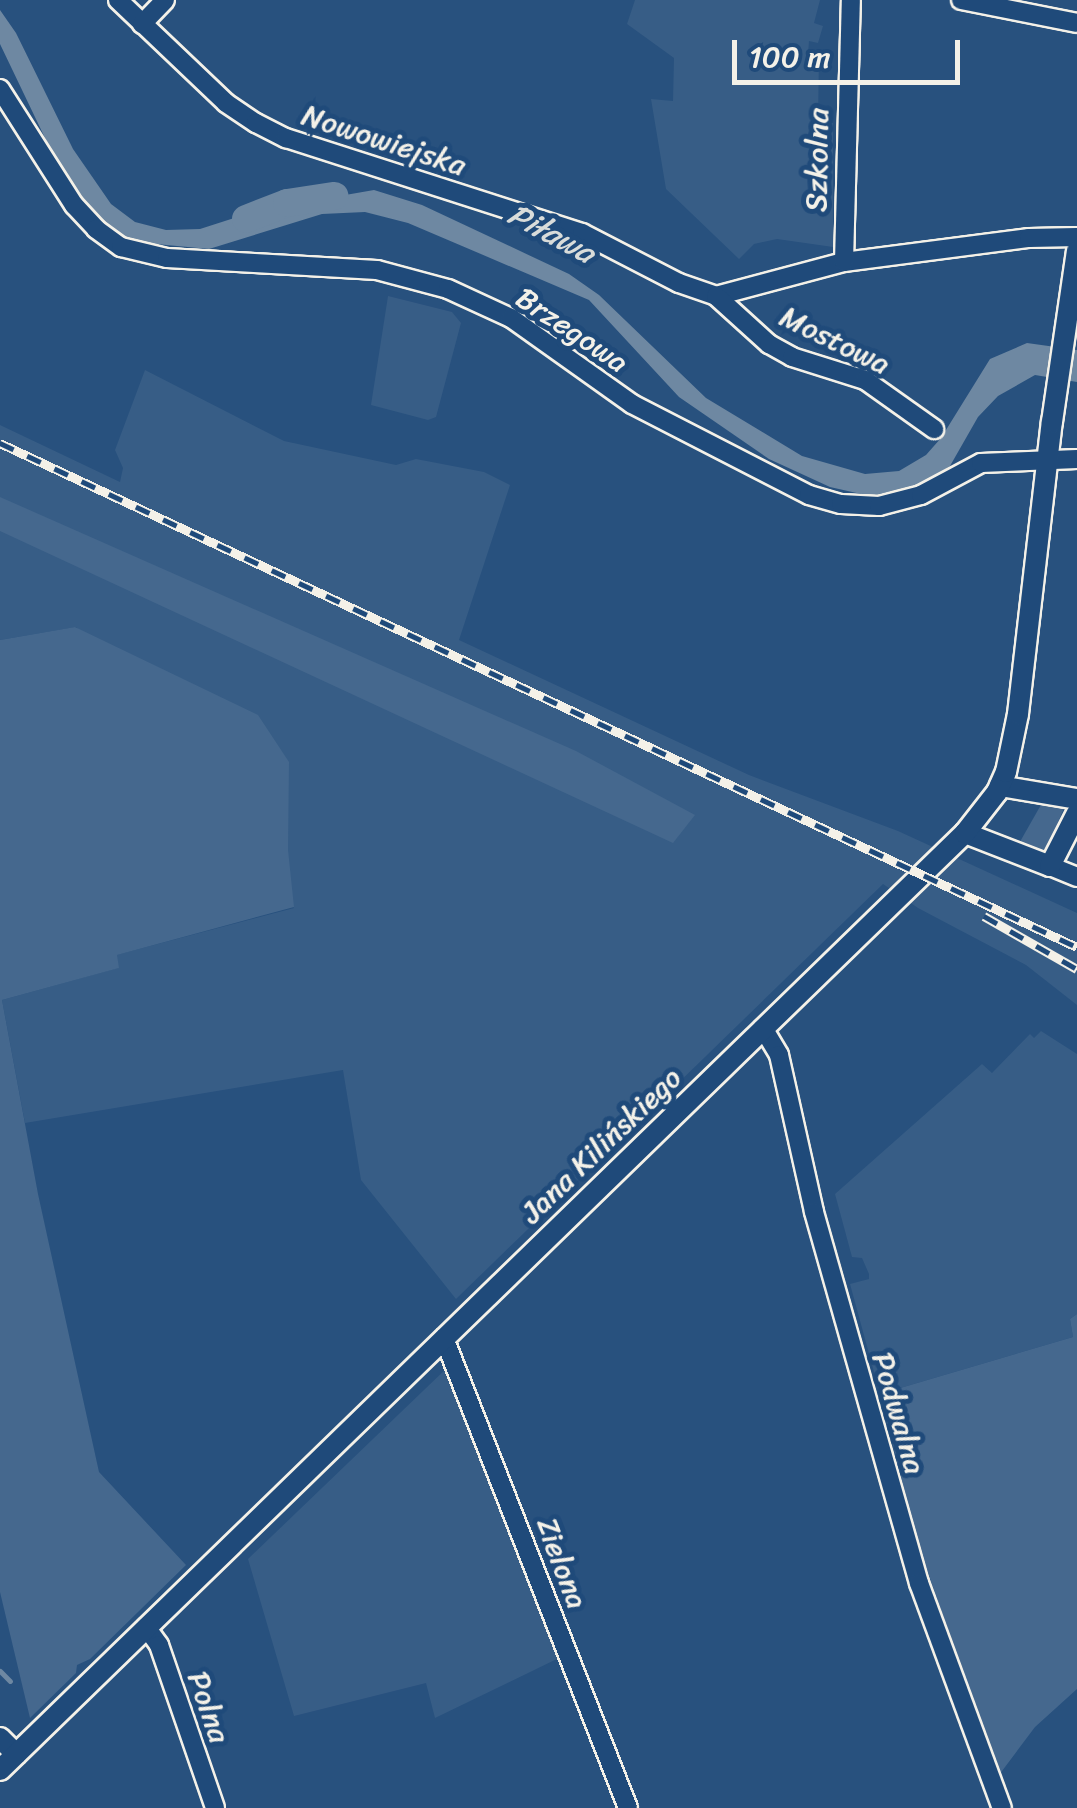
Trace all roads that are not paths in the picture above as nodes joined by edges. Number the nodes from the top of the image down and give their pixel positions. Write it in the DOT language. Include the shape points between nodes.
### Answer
graph roads {
  1 [pos="118,0"];
  2 [pos="164,0"];
  3 [pos="851,0"];
  4 [pos="961,0"];
  5 [pos="1077,23"];
  6 [pos="142,24"];
  7 [pos="0,90"];
  8 [pos="1077,237"];
  9 [pos="1077,251"];
  10 [pos="844,262"];
  11 [pos="716,296"];
  12 [pos="934,429"];
  13 [pos="1077,459"];
  14 [pos="1047,461"];
  15 [pos="1000,786"];
  16 [pos="1077,799"];
  17 [pos="1077,813"];
  18 [pos="965,833"];
  19 [pos="1050,866"];
  20 [pos="1077,877"];
  21 [pos="763,1028"];
  22 [pos="444,1338"];
  23 [pos="146,1627"];
  24 [pos="0,1738"];
  25 [pos="16,1754"];
  26 [pos="0,1770"];
  27 [pos="214,1808"];
  28 [pos="628,1808"];
  29 [pos="1002,1808"];
  1 -- 6 [label="street, Nowowiejska"];
  2 -- 6 [label="street"];
  3 -- 10 [label="street, Szkolna"];
  4 -- 5 [label="street"];
  6 -- 11 [label="street, Nowowiejska" via="226,103 286,138 582,233"];
  7 -- 14 [label="street, Brzegowa" via="74,205 121,247 167,258 378,270 448,289 512,318 632,404 809,495 879,506 921,495 980,463"];
  8 -- 10 [label="street"];
  9 -- 14 [label="street, Jana Kilińskiego"];
  10 -- 11 [label="street"];
  11 -- 12 [label="street, Mostowa" via="769,344 865,380"];
  13 -- 14 [label="street, Brzegowa"];
  14 -- 15 [label="street, Jana Kilińskiego" via="1018,714"];
  15 -- 16 [label="street"];
  15 -- 18 [label="street, Jana Kilińskiego"];
  17 -- 19 [label="street"];
  18 -- 19 [label="street"];
  18 -- 21 [label="street, Jana Kilińskiego"];
  19 -- 20 [label="street"];
  21 -- 22 [label="street, Jana Kilińskiego"];
  21 -- 29 [label="street, Podwalna" via="779,1055 814,1212 919,1583"];
  22 -- 23 [label="street, Jana Kilińskiego"];
  22 -- 28 [label="street, Zielona"];
  23 -- 25 [label="street, Jana Kilińskiego"];
  23 -- 27 [label="street, Polna" via="159,1644"];
  24 -- 25 [label="street"];
  25 -- 26 [label="street, Jana Kilińskiego"];
}
